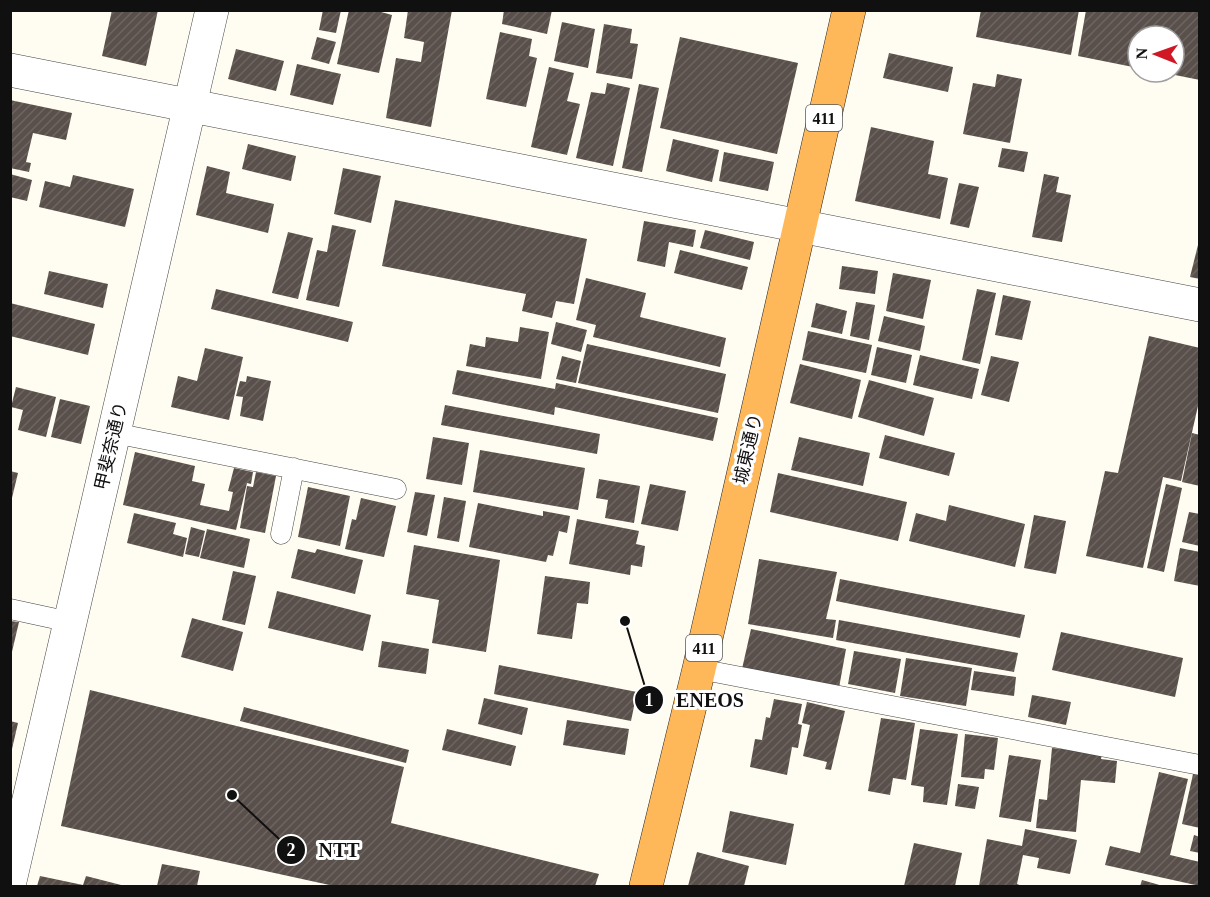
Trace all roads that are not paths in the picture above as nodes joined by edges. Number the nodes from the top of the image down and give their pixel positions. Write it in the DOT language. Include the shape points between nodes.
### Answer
graph roads {
  1 [pos="212,10"];
  2 [pos="849,10"];
  3 [pos="10,70"];
  4 [pos="191,107"];
  5 [pos="799,226"];
  6 [pos="1200,305"];
  7 [pos="114,433"];
  8 [pos="294,468"];
  9 [pos="396,489"];
  10 [pos="281,534"];
  11 [pos="10,609"];
  12 [pos="70,622"];
  13 [pos="699,669"];
  14 [pos="1200,765"];
  15 [pos="10,881"];
  16 [pos="646,886"];
  1 -- 4 [label="street, 甲斐奈通り"];
  2 -- 5 [label="highway, 城東通り / 411"];
  3 -- 4 [label="street"];
  4 -- 5 [label="street"];
  4 -- 7 [label="street, 甲斐奈通り"];
  5 -- 6 [label="street"];
  5 -- 13 [label="highway, 城東通り / 411"];
  7 -- 8 [label="lane"];
  7 -- 12 [label="street, 甲斐奈通り"];
  8 -- 9 [label="lane"];
  8 -- 10 [label="lane"];
  11 -- 12 [label="lane"];
  12 -- 15 [label="street, 甲斐奈通り"];
  13 -- 14 [label="lane"];
  13 -- 16 [label="highway, 城東通り / 411"];
}
